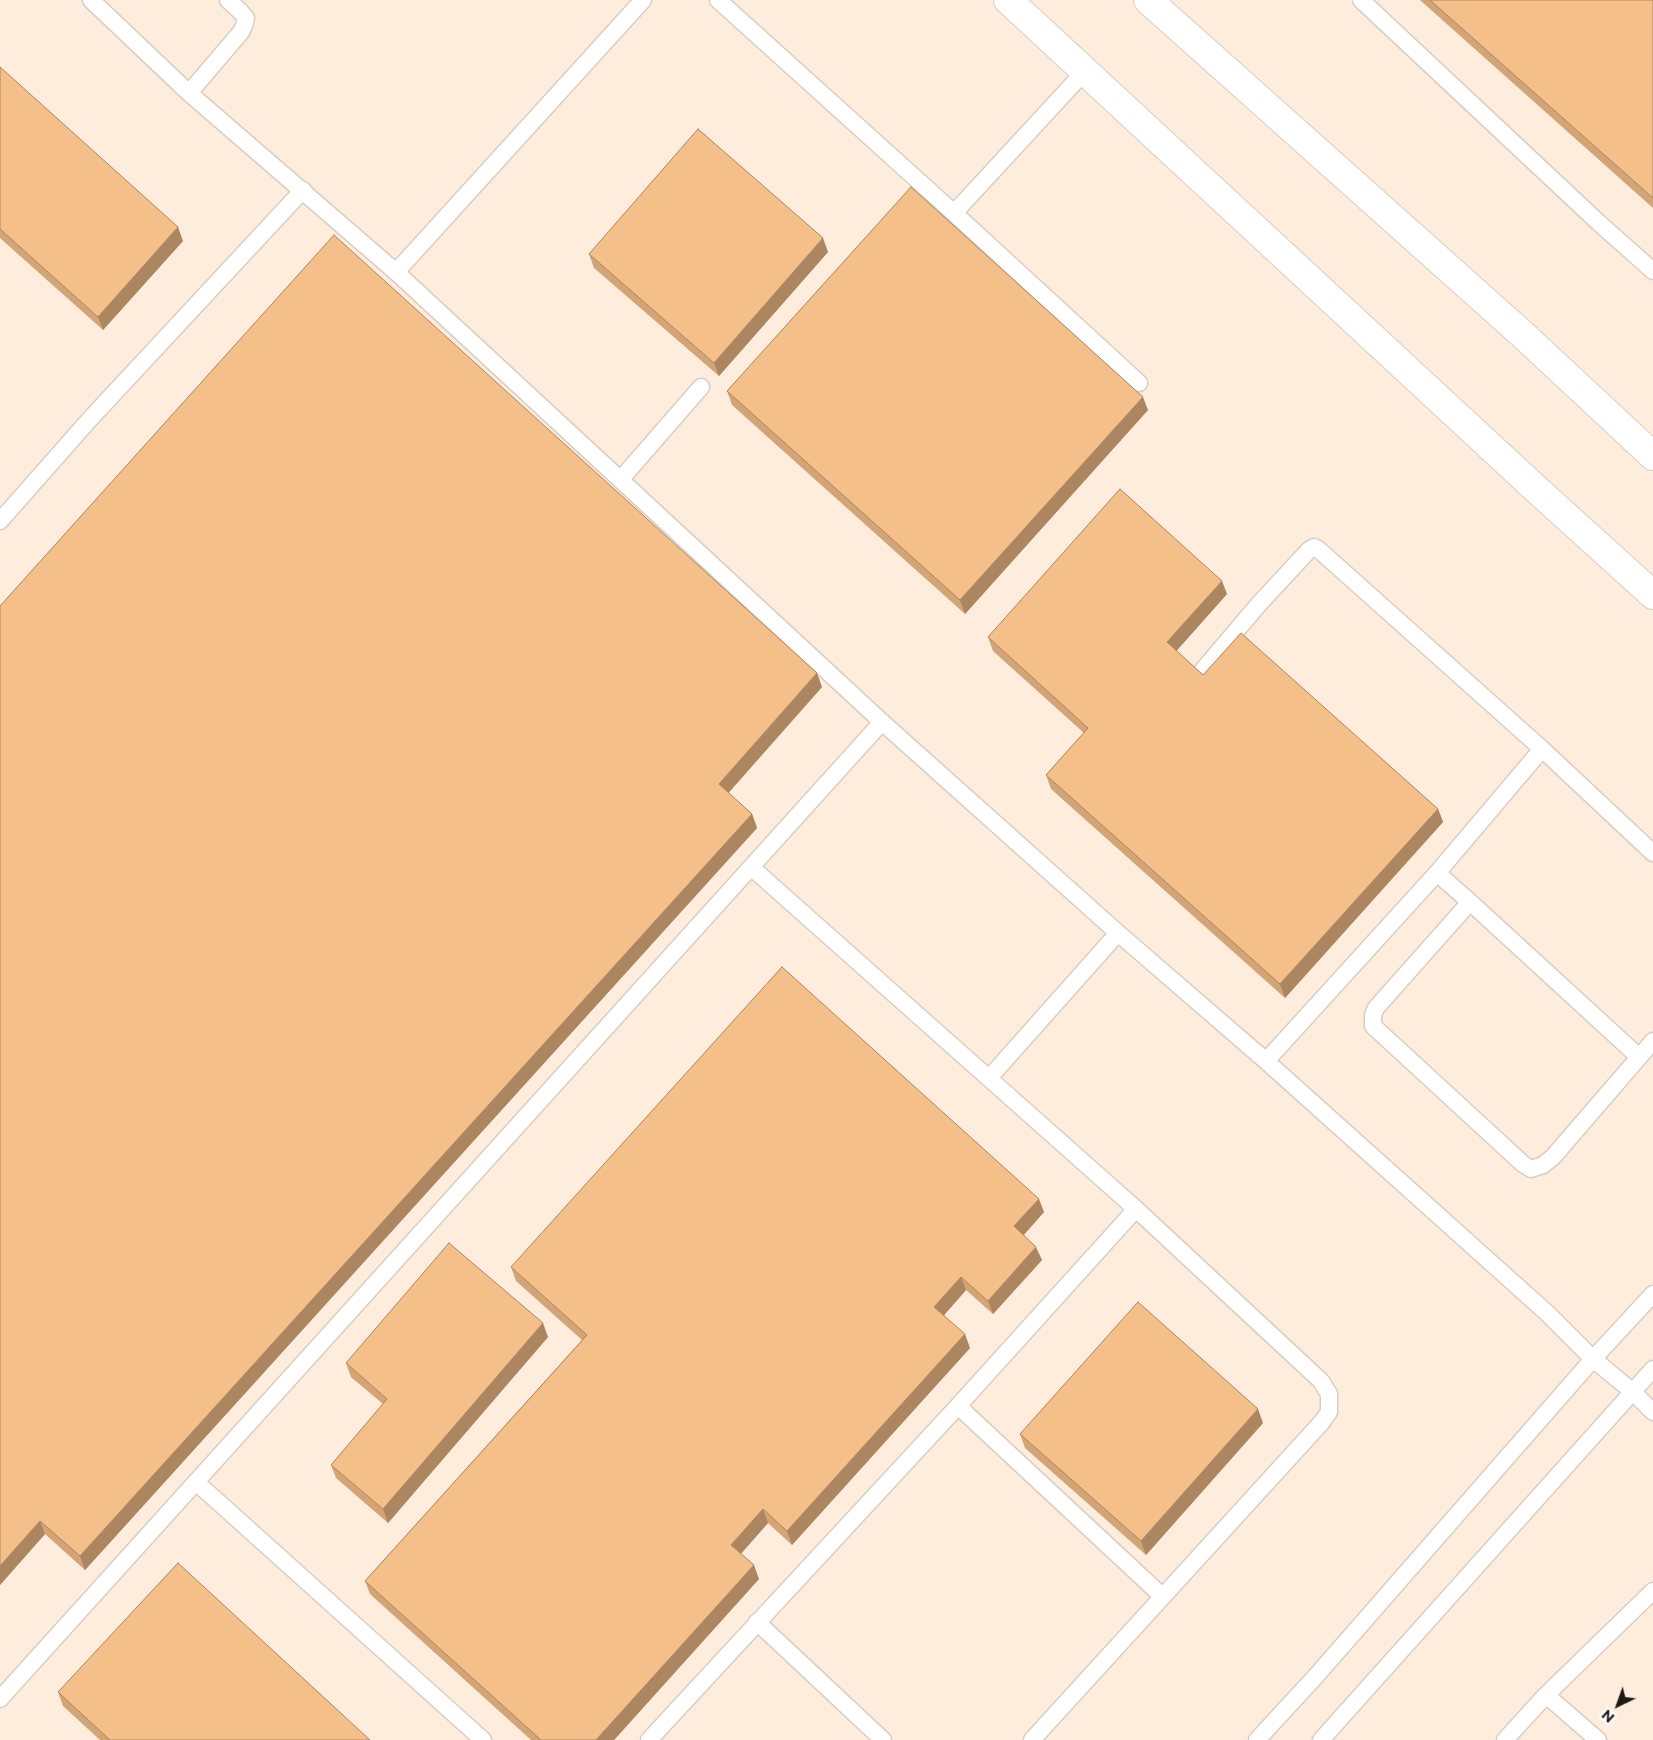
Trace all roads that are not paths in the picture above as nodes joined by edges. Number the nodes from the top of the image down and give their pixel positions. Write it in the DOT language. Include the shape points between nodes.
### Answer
graph roads {
  1 [pos="91,0"];
  2 [pos="228,0"];
  3 [pos="643,0"];
  4 [pos="718,0"];
  5 [pos="1008,0"];
  6 [pos="1148,0"];
  7 [pos="1361,0"];
  8 [pos="1086,70"];
  9 [pos="189,93"];
  10 [pos="924,186"];
  11 [pos="303,190"];
  12 [pos="911,199"];
  13 [pos="954,213"];
  14 [pos="1653,271"];
  15 [pos="396,272"];
  16 [pos="1139,383"];
  17 [pos="701,387"];
  18 [pos="1653,456"];
  19 [pos="621,479"];
  20 [pos="0,521"];
  21 [pos="1653,595"];
  22 [pos="1203,670"];
  23 [pos="882,722"];
  24 [pos="1542,749"];
  25 [pos="1653,853"];
  26 [pos="751,868"];
  27 [pos="1437,873"];
  28 [pos="1470,902"];
  29 [pos="1118,933"];
  30 [pos="1653,1041"];
  31 [pos="1639,1057"];
  32 [pos="1266,1061"];
  33 [pos="988,1078"];
  34 [pos="1136,1209"];
  35 [pos="1653,1294"];
  36 [pos="1593,1359"];
  37 [pos="1653,1369"];
  38 [pos="1633,1392"];
  39 [pos="958,1406"];
  40 [pos="1653,1412"];
  41 [pos="196,1482"];
  42 [pos="1653,1591"];
  43 [pos="1162,1596"];
  44 [pos="757,1622"];
  45 [pos="1546,1694"];
  46 [pos="0,1699"];
  47 [pos="483,1740"];
  48 [pos="649,1740"];
  49 [pos="882,1740"];
  50 [pos="1032,1740"];
  51 [pos="1257,1740"];
  52 [pos="1322,1740"];
  53 [pos="1505,1740"];
  54 [pos="1598,1740"];
  1 -- 9 [label="lane"];
  2 -- 9 [label="lane" via="246,18 244,26"];
  3 -- 15 [label="lane"];
  4 -- 10 [label="lane"];
  5 -- 8 [label="street"];
  6 -- 18 [label="street" via="1514,327"];
  7 -- 14 [label="lane"];
  8 -- 13 [label="lane"];
  8 -- 21 [label="street"];
  9 -- 11 [label="lane"];
  10 -- 12 [label="lane"];
  10 -- 13 [label="lane"];
  11 -- 15 [label="lane"];
  11 -- 20 [label="lane"];
  13 -- 16 [label="lane"];
  15 -- 19 [label="lane"];
  17 -- 19 [label="lane"];
  19 -- 23 [label="lane"];
  22 -- 24 [label="lane" via="1259,604 1314,547"];
  23 -- 26 [label="lane"];
  23 -- 29 [label="lane"];
  24 -- 25 [label="lane"];
  24 -- 27 [label="lane"];
  26 -- 33 [label="lane"];
  26 -- 41 [label="lane"];
  27 -- 28 [label="lane"];
  27 -- 32 [label="lane"];
  28 -- 31 [label="lane"];
  28 -- 31 [label="lane" via="1376,1008 1374,1026 1501,1144 1532,1169 1543,1165"];
  29 -- 32 [label="lane"];
  29 -- 33 [label="lane"];
  30 -- 31 [label="lane"];
  32 -- 36 [label="lane" via="1547,1313"];
  33 -- 34 [label="lane"];
  34 -- 39 [label="lane"];
  34 -- 43 [label="lane" via="1321,1381 1329,1394 1329,1412 1322,1422"];
  35 -- 36 [label="lane"];
  36 -- 38 [label="lane"];
  36 -- 51 [label="lane"];
  37 -- 38 [label="lane"];
  38 -- 40 [label="lane"];
  38 -- 52 [label="lane"];
  39 -- 43 [label="lane"];
  39 -- 44 [label="lane"];
  41 -- 46 [label="lane"];
  41 -- 47 [label="lane"];
  42 -- 45 [label="lane"];
  43 -- 50 [label="lane"];
  44 -- 48 [label="lane"];
  44 -- 49 [label="lane"];
  45 -- 53 [label="lane"];
  45 -- 54 [label="lane"];
}
